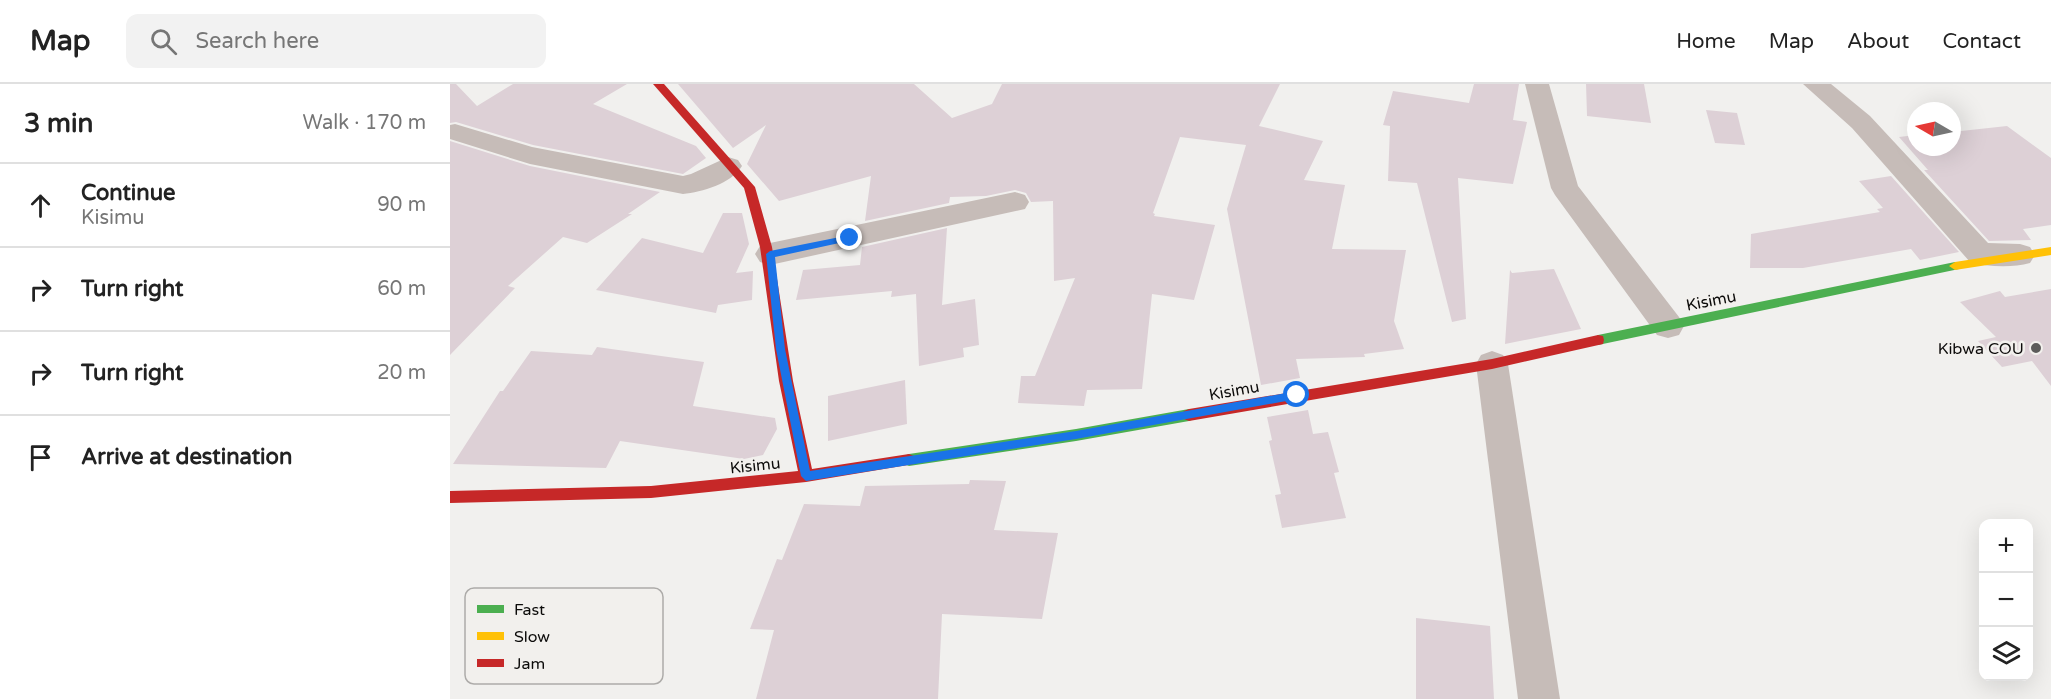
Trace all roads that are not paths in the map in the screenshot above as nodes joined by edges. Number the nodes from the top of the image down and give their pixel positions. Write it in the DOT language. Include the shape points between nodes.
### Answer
graph roads {
  1 [pos="658,84"];
  2 [pos="1537,84"];
  3 [pos="1815,84"];
  4 [pos="455,132"];
  5 [pos="728,166"];
  6 [pos="1015,202"];
  7 [pos="2038,253"];
  8 [pos="770,254"];
  9 [pos="1668,326"];
  10 [pos="1492,364"];
  11 [pos="806,476"];
  12 [pos="450,497"];
  13 [pos="1539,699"];
  1 -- 5 [label="street"];
  2 -- 9 [label="street" via="1564,188"];
  3 -- 7 [label="street" via="1861,122 1980,254"];
  4 -- 5 [label="street" via="530,155 683,185 697,183"];
  5 -- 8 [label="street" via="749,187"];
  6 -- 8 [label="street"];
  7 -- 9 [label="street, Kisimu" via="1992,259"];
  8 -- 11 [label="street" via="780,349"];
  9 -- 10 [label="street, Kisimu"];
  10 -- 11 [label="street, Kisimu" via="1076,435"];
  10 -- 13 [label="street"];
  11 -- 12 [label="street, Kisimu" via="651,492"];
}
